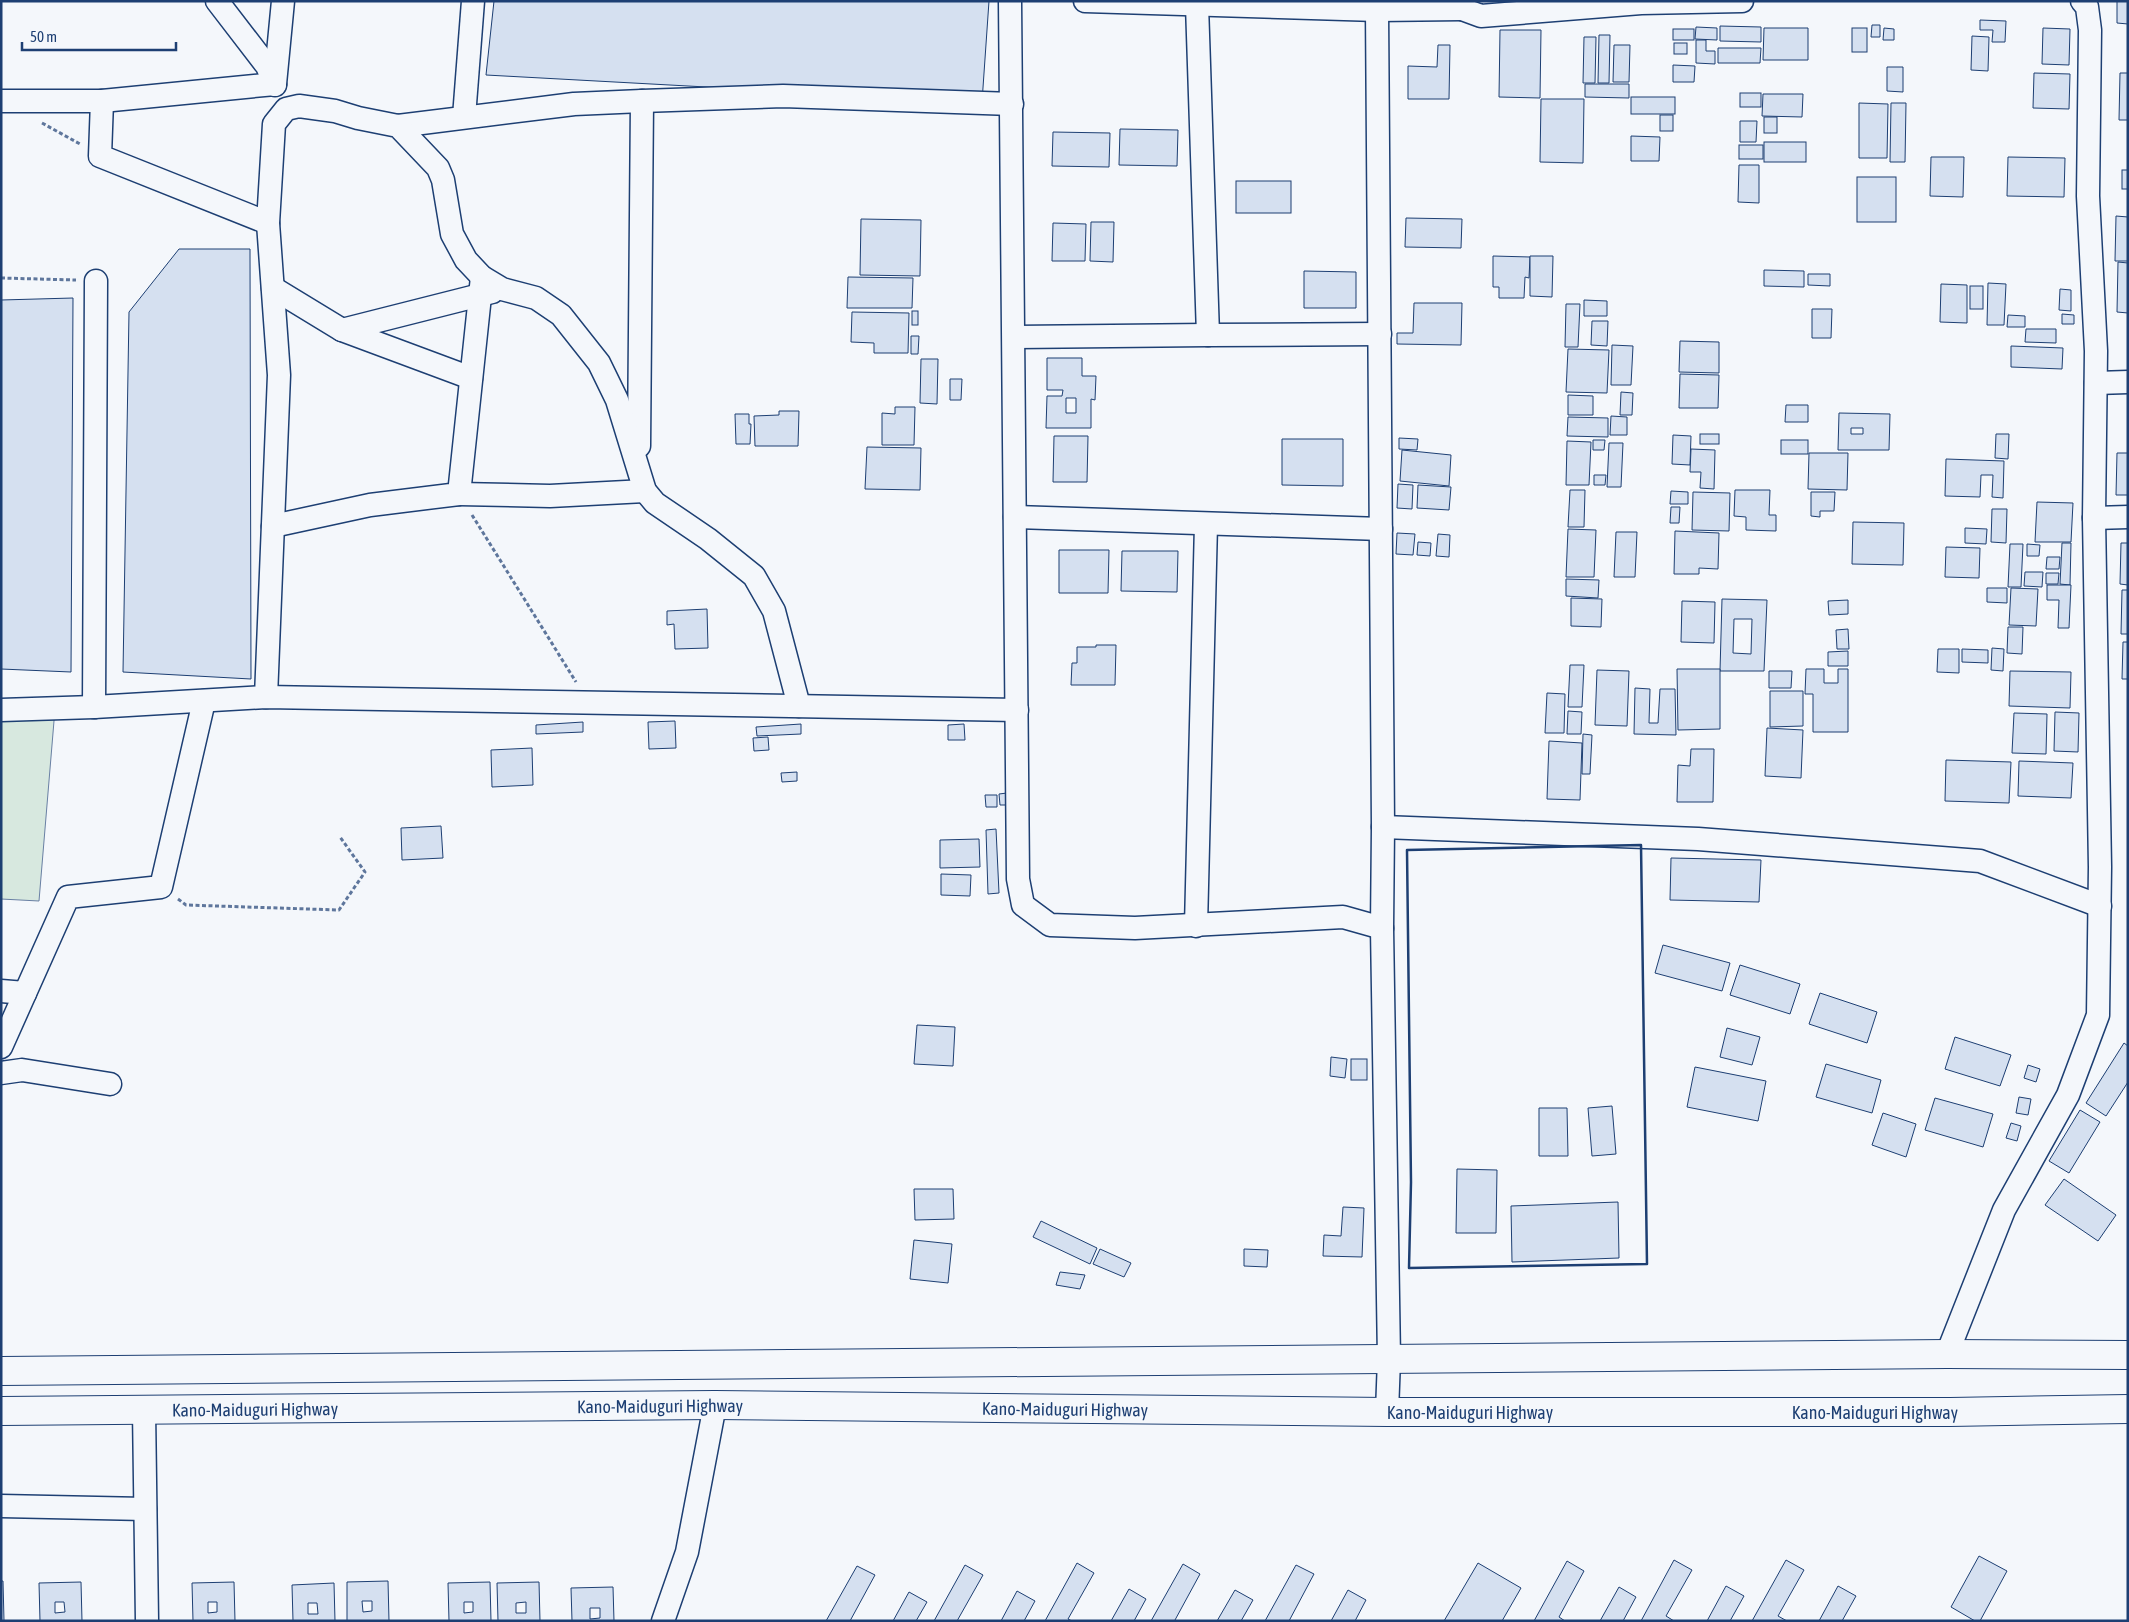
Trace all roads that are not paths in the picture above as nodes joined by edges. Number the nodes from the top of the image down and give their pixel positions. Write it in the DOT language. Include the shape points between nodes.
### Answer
graph roads {
  1 [pos="217,1"];
  2 [pos="283,1"];
  3 [pos="472,1"];
  4 [pos="1010,1"];
  5 [pos="1085,1"];
  6 [pos="1742,1"];
  7 [pos="2082,1"];
  8 [pos="1685,2"];
  9 [pos="1197,5"];
  10 [pos="1461,5"];
  11 [pos="1377,10"];
  12 [pos="275,84"];
  13 [pos="1,101"];
  14 [pos="102,101"];
  15 [pos="642,101"];
  16 [pos="1012,104"];
  17 [pos="286,109"];
  18 [pos="464,117"];
  19 [pos="398,126"];
  20 [pos="268,223"];
  21 [pos="96,281"];
  22 [pos="481,286"];
  23 [pos="273,288"];
  24 [pos="342,330"];
  25 [pos="1380,334"];
  26 [pos="1208,335"];
  27 [pos="1014,337"];
  28 [pos="471,378"];
  29 [pos="2128,382"];
  30 [pos="2096,383"];
  31 [pos="638,467"];
  32 [pos="645,491"];
  33 [pos="459,494"];
  34 [pos="1015,516"];
  35 [pos="2094,518"];
  36 [pos="2128,518"];
  37 [pos="1206,524"];
  38 [pos="273,526"];
  39 [pos="1381,529"];
  40 [pos="266,697"];
  41 [pos="204,701"];
  42 [pos="800,706"];
  43 [pos="94,707"];
  44 [pos="1,710"];
  45 [pos="1017,710"];
  46 [pos="1383,827"];
  47 [pos="2100,906"];
  48 [pos="1196,926"];
  49 [pos="1382,928"];
  50 [pos="1,991"];
  51 [pos="25,993"];
  52 [pos="1,1047"];
  53 [pos="1,1073"];
  54 [pos="110,1084"];
  55 [pos="1947,1354"];
  56 [pos="2128,1355"];
  57 [pos="1389,1359"];
  58 [pos="1,1371"];
  59 [pos="715,1405"];
  60 [pos="2128,1409"];
  61 [pos="144,1410"];
  62 [pos="1,1411"];
  63 [pos="1387,1412"];
  64 [pos="1,1506"];
  65 [pos="145,1509"];
  66 [pos="148,1621"];
  67 [pos="663,1621"];
  1 -- 12 [label="street" via="267,66"];
  2 -- 12 [label="street"];
  3 -- 18 [label="street"];
  4 -- 16 [label="street"];
  5 -- 9 [label="street"];
  6 -- 8 [label="street"];
  7 -- 30 [label="street" via="2087,7 2090,30 2088,196"];
  8 -- 10 [label="street" via="1481,16"];
  9 -- 11 [label="street"];
  9 -- 26 [label="street"];
  10 -- 11 [label="street"];
  11 -- 25 [label="street"];
  12 -- 14 [label="street"];
  12 -- 17 [label="street"];
  13 -- 14 [label="street"];
  14 -- 20 [label="street" via="100,156"];
  15 -- 16 [label="street" via="783,96"];
  15 -- 18 [label="street" via="574,104"];
  15 -- 31 [label="street"];
  16 -- 27 [label="street"];
  17 -- 19 [label="street" via="299,106 335,111"];
  17 -- 20 [label="street" via="274,124"];
  18 -- 19 [label="street"];
  19 -- 22 [label="street" via="438,168 452,234"];
  20 -- 23 [label="street"];
  21 -- 43 [label="street"];
  22 -- 24 [label="street"];
  22 -- 28 [label="street"];
  22 -- 31 [label="street" via="536,298 561,315 599,363 617,400"];
  23 -- 24 [label="street"];
  23 -- 38 [label="street" via="279,375"];
  24 -- 28 [label="street"];
  25 -- 26 [label="street"];
  25 -- 39 [label="street"];
  26 -- 27 [label="street"];
  27 -- 34 [label="street"];
  28 -- 33 [label="street"];
  29 -- 30 [label="street"];
  30 -- 35 [label="street"];
  31 -- 32 [label="street"];
  32 -- 33 [label="street" via="550,496"];
  32 -- 42 [label="street" via="655,503 754,576 774,612"];
  33 -- 38 [label="street" via="370,505"];
  34 -- 37 [label="street"];
  34 -- 45 [label="street"];
  35 -- 36 [label="street"];
  35 -- 47 [label="street"];
  37 -- 39 [label="street"];
  37 -- 48 [label="street"];
  38 -- 40 [label="street"];
  39 -- 46 [label="street"];
  40 -- 41 [label="street"];
  40 -- 42 [label="street"];
  41 -- 43 [label="street"];
  41 -- 51 [label="street" via="162,887 68,896"];
  42 -- 45 [label="street"];
  43 -- 44 [label="street"];
  45 -- 48 [label="street" via="1018,879 1023,904 1050,925"];
  46 -- 47 [label="street" via="1698,840 1980,861"];
  46 -- 49 [label="street"];
  47 -- 55 [label="street" via="2098,1015 2068,1095 2004,1210"];
  48 -- 49 [label="street" via="1343,917"];
  49 -- 57 [label="street"];
  50 -- 51 [label="street"];
  51 -- 52 [label="street"];
  53 -- 54 [label="street" via="22,1070"];
  55 -- 56 [label="highway"];
  55 -- 57 [label="highway"];
  57 -- 58 [label="highway"];
  57 -- 63 [label="street"];
  59 -- 61 [label="highway, Kano-Maiduguri Highway"];
  59 -- 63 [label="highway, Kano-Maiduguri Highway"];
  59 -- 67 [label="street" via="687,1552"];
  60 -- 63 [label="highway, Kano-Maiduguri Highway"];
  61 -- 62 [label="highway, Kano-Maiduguri Highway"];
  61 -- 65 [label="street"];
  64 -- 65 [label="street"];
  65 -- 66 [label="street"];
}
